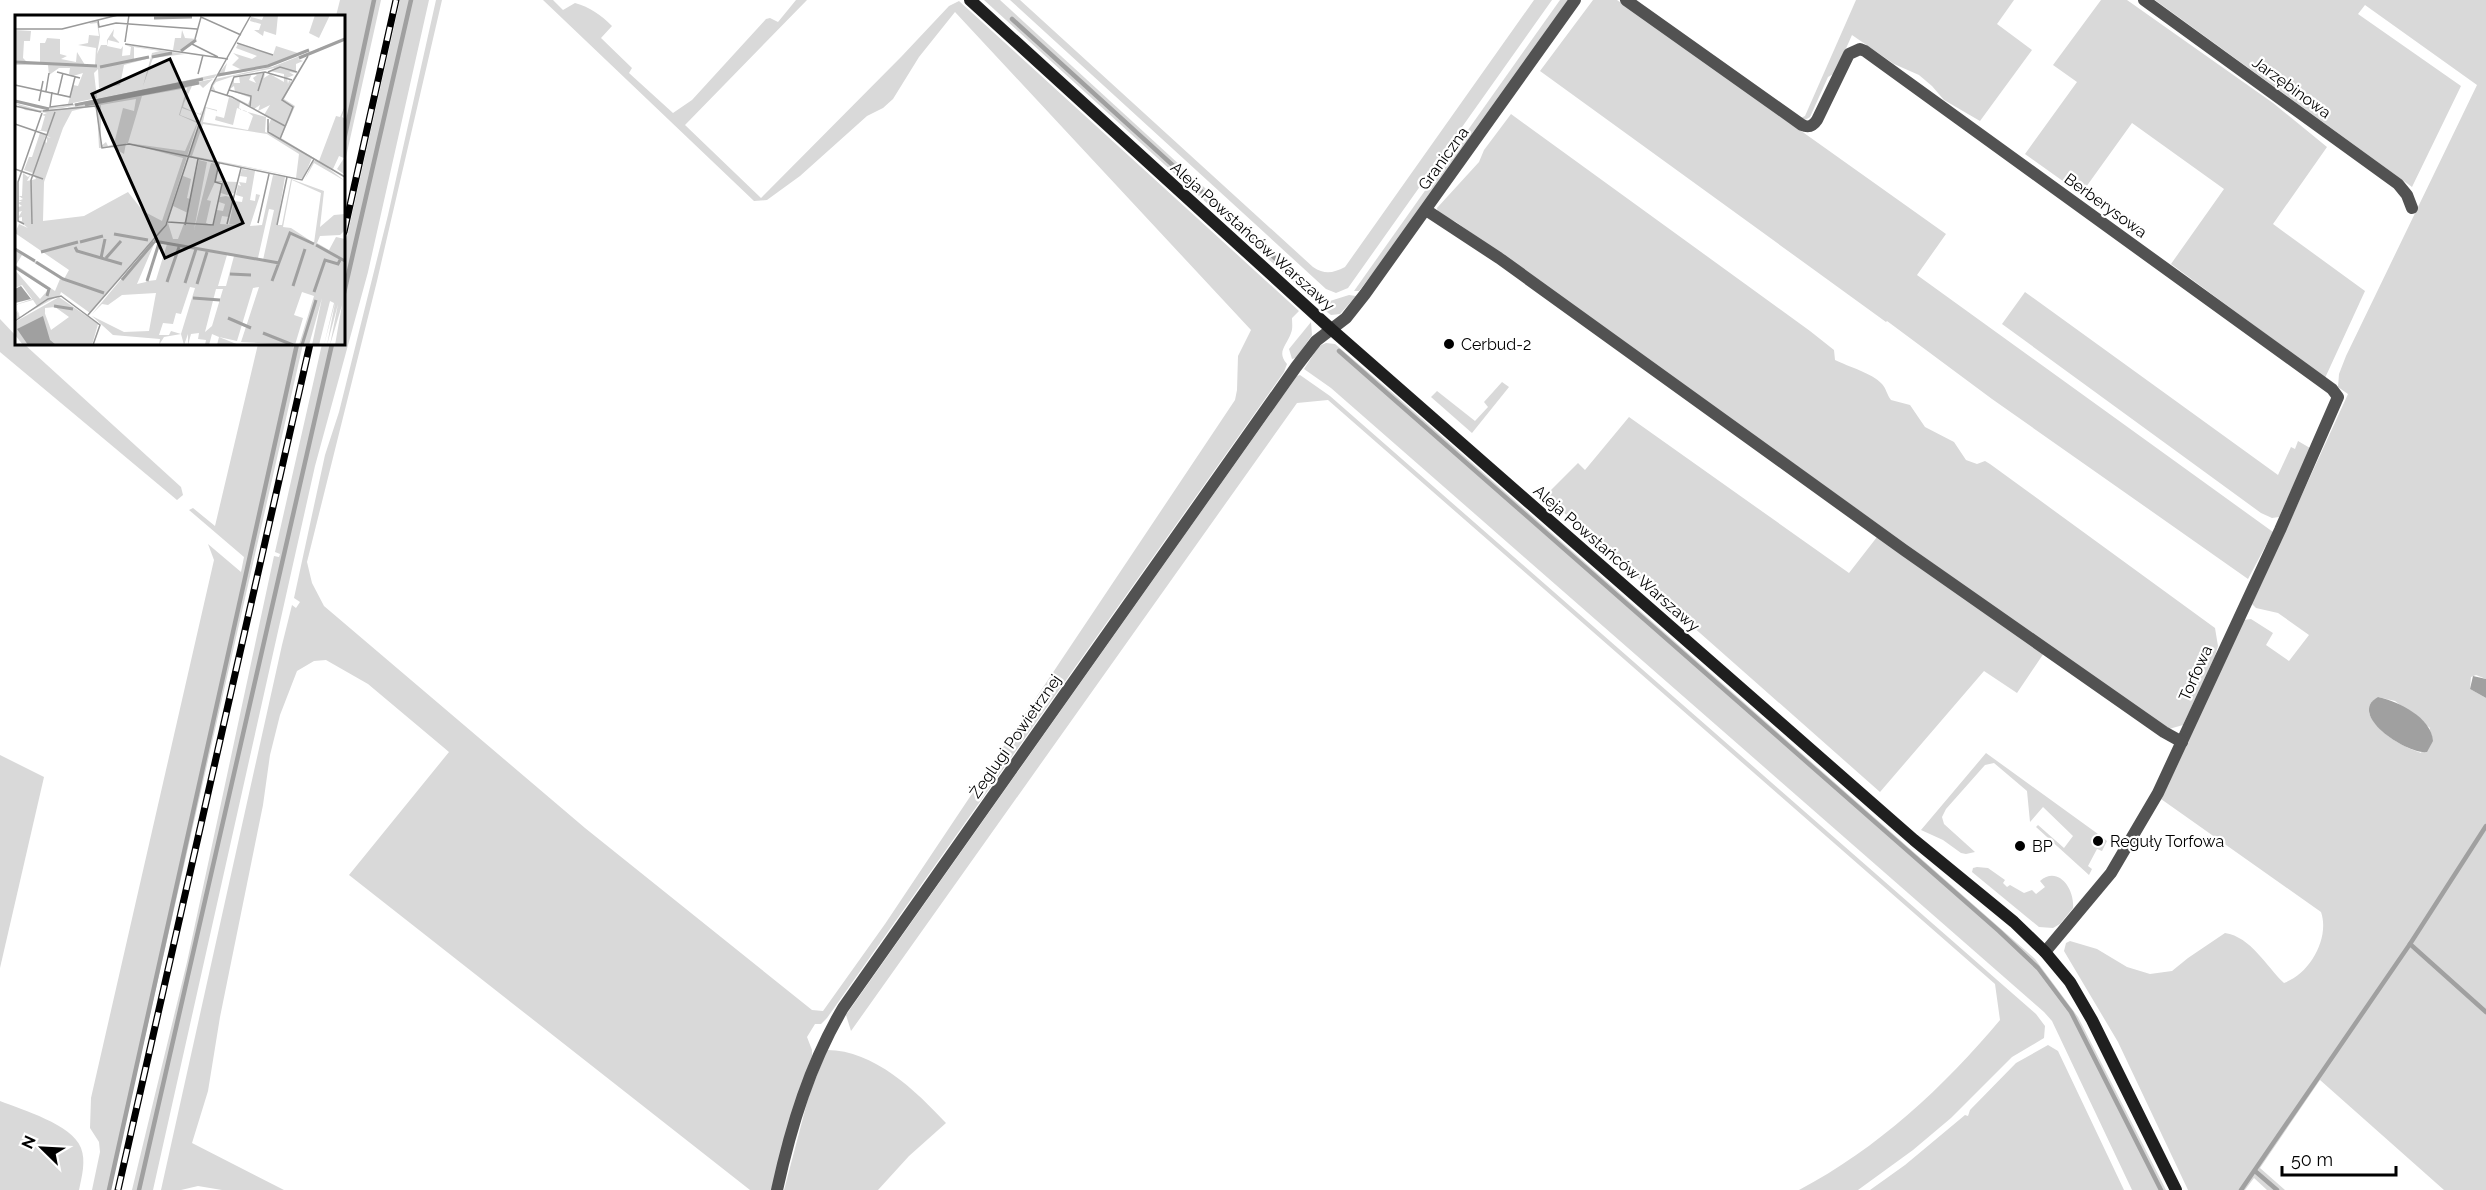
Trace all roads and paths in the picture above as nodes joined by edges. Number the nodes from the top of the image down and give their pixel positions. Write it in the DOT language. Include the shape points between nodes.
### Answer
graph roads {
  1 [pos="970,0"];
  2 [pos="1575,0"];
  3 [pos="1626,0"];
  4 [pos="2144,0"];
  5 [pos="2412,208"];
  6 [pos="1426,210"];
  7 [pos="1331,329"];
  8 [pos="2332,390"];
  9 [pos="2182,742"];
  10 [pos="2045,952"];
  11 [pos="777,1190"];
  12 [pos="2176,1190"];
  1 -- 7 [label="street, Aleja Powstańców Warszawy"];
  2 -- 6 [label="street, Graniczna"];
  3 -- 8 [label="street, Berberysowa" via="1807,126 1814,124 1850,54 1860,49"];
  4 -- 5 [label="street, Jarzębinowa" via="2398,184"];
  6 -- 7 [label="street, Graniczna" via="1360,301"];
  6 -- 9 [label="street" via="2064,663"];
  7 -- 10 [label="street, Aleja Powstańców Warszawy"];
  7 -- 11 [label="street, Żeglugi Powietrznej" via="1296,367 843,1008 802,1096"];
  8 -- 9 [label="street, Torfowa" via="2339,399"];
  9 -- 10 [label="street, Torfowa" via="2158,793 2110,873"];
  10 -- 12 [label="street, Aleja Powstańców Warszawy" via="2070,982 2092,1020"];
}
